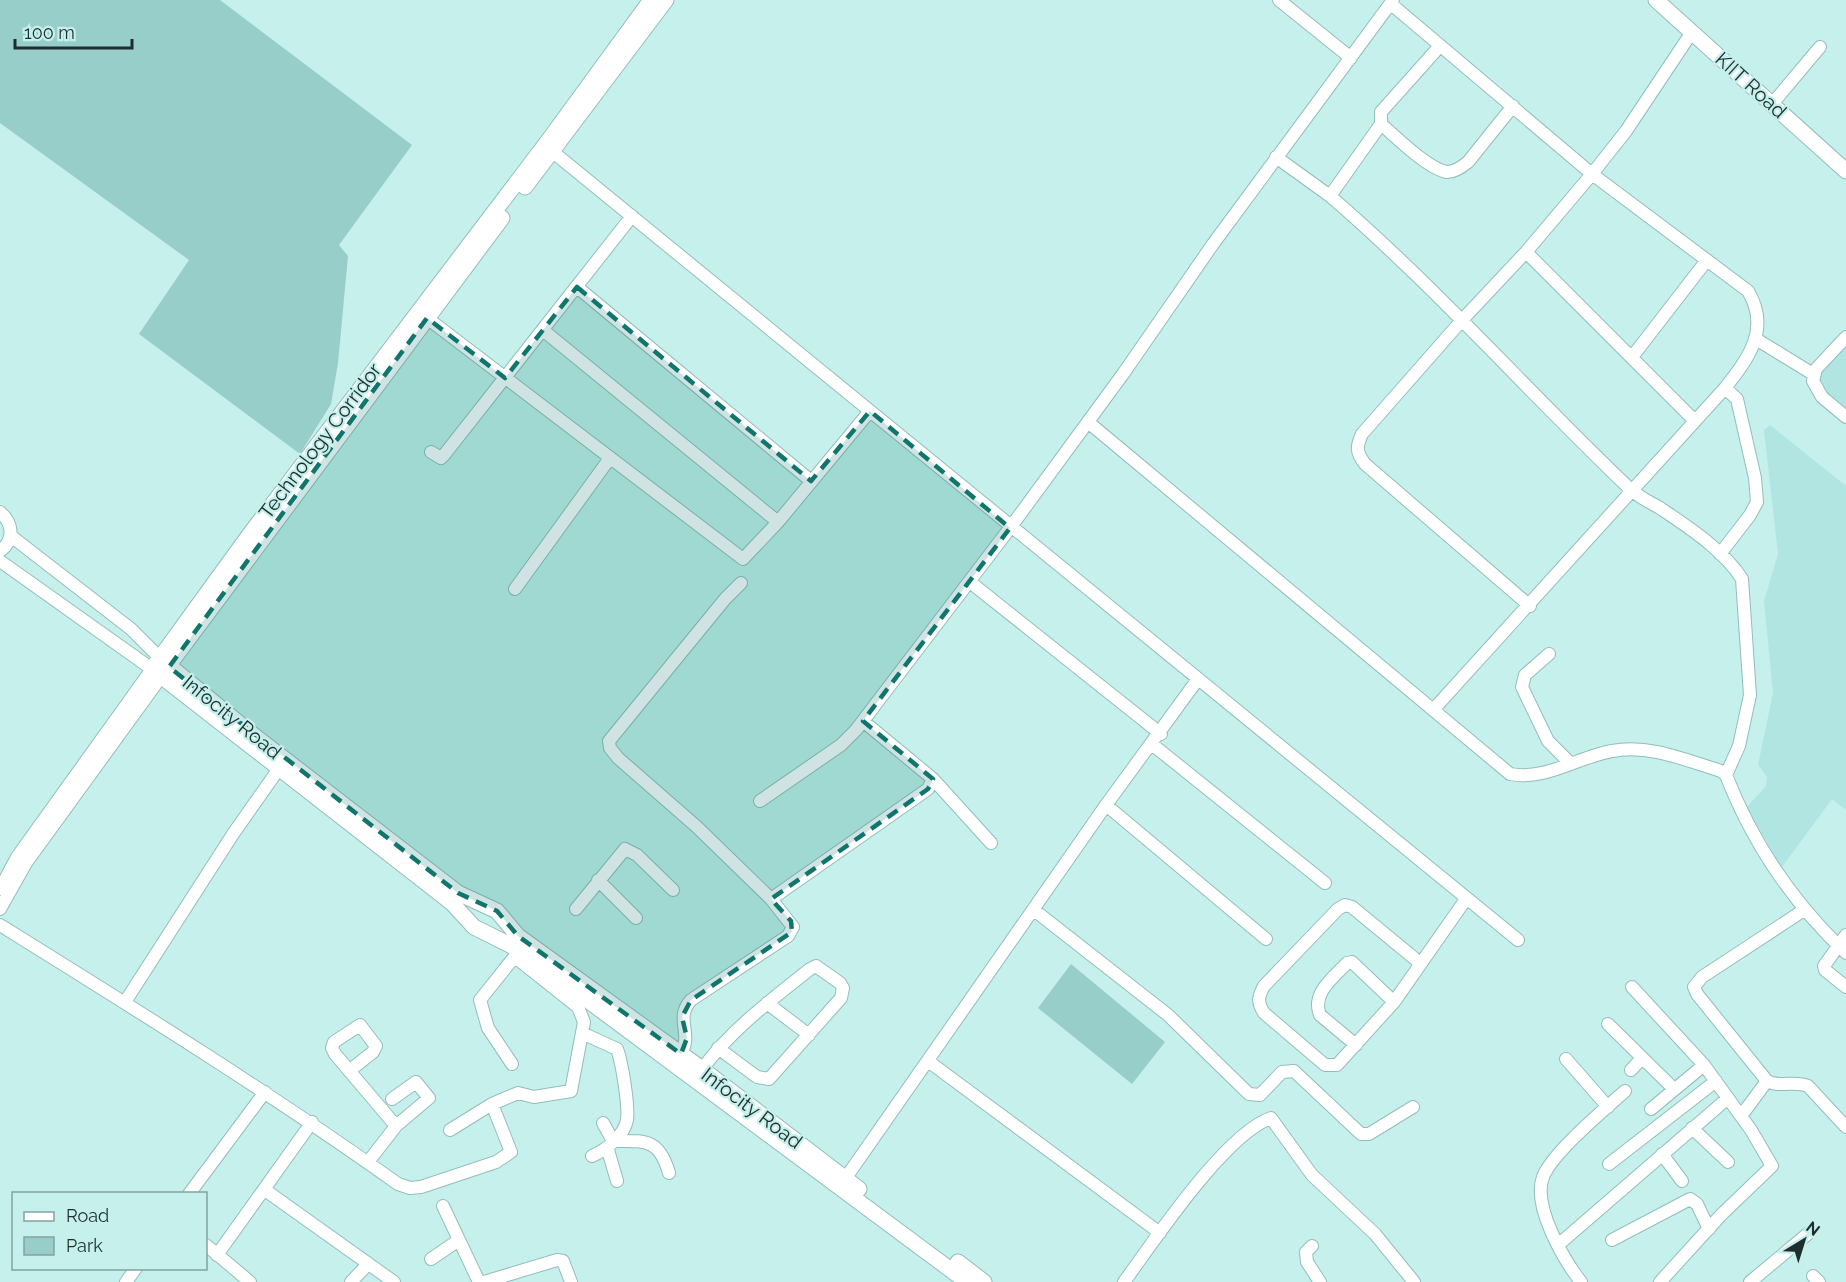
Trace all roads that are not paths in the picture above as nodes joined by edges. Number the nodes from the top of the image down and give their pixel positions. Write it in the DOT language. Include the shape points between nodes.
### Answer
graph roads {
  1 [pos="651,0"];
  2 [pos="666,0"];
  3 [pos="1279,0"];
  4 [pos="1656,0"];
  5 [pos="1392,2"];
  6 [pos="1692,32"];
  7 [pos="1820,46"];
  8 [pos="1439,47"];
  9 [pos="1351,58"];
  10 [pos="1772,104"];
  11 [pos="1514,106"];
  12 [pos="1381,124"];
  13 [pos="553,152"];
  14 [pos="1276,157"];
  15 [pos="1846,171"];
  16 [pos="1592,174"];
  17 [pos="1330,196"];
  18 [pos="632,216"];
  19 [pos="1526,252"];
  20 [pos="1707,260"];
  21 [pos="447,281"];
  22 [pos="577,287"];
  23 [pos="427,318"];
  24 [pos="1463,319"];
  25 [pos="544,331"];
  26 [pos="1846,337"];
  27 [pos="1756,339"];
  28 [pos="1632,357"];
  29 [pos="1813,374"];
  30 [pos="505,378"];
  31 [pos="1725,388"];
  32 [pos="870,411"];
  33 [pos="1846,417"];
  34 [pos="1695,421"];
  35 [pos="1088,422"];
  36 [pos="431,452"];
  37 [pos="610,458"];
  38 [pos="811,481"];
  39 [pos="1632,491"];
  40 [pos="0,512"];
  41 [pos="778,522"];
  42 [pos="1010,528"];
  43 [pos="10,536"];
  44 [pos="0,551"];
  45 [pos="1720,554"];
  46 [pos="0,561"];
  47 [pos="970,582"];
  48 [pos="741,583"];
  49 [pos="515,589"];
  50 [pos="1530,606"];
  51 [pos="1549,654"];
  52 [pos="161,668"];
  53 [pos="1198,679"];
  54 [pos="1433,710"];
  55 [pos="863,721"];
  56 [pos="1161,734"];
  57 [pos="1153,745"];
  58 [pos="1571,764"];
  59 [pos="278,770"];
  60 [pos="1726,775"];
  61 [pos="933,779"];
  62 [pos="760,801"];
  63 [pos="1106,805"];
  64 [pos="990,843"];
  65 [pos="598,880"];
  66 [pos="1325,883"];
  67 [pos="0,889"];
  68 [pos="673,890"];
  69 [pos="455,898"];
  70 [pos="771,899"];
  71 [pos="1466,899"];
  72 [pos="0,909"];
  73 [pos="576,909"];
  74 [pos="1035,910"];
  75 [pos="1804,910"];
  76 [pos="636,918"];
  77 [pos="0,925"];
  78 [pos="1846,935"];
  79 [pos="1266,939"];
  80 [pos="1518,940"];
  81 [pos="516,947"];
  82 [pos="1842,949"];
  83 [pos="1420,963"];
  84 [pos="1632,987"];
  85 [pos="1846,987"];
  86 [pos="125,1002"];
  87 [pos="1394,1002"];
  88 [pos="767,1004"];
  89 [pos="1608,1024"];
  90 [pos="582,1033"];
  91 [pos="809,1035"];
  92 [pos="1356,1045"];
  93 [pos="718,1048"];
  94 [pos="681,1054"];
  95 [pos="1642,1058"];
  96 [pos="1566,1059"];
  97 [pos="928,1061"];
  98 [pos="512,1064"];
  99 [pos="1704,1065"];
  100 [pos="702,1070"];
  101 [pos="1630,1070"];
  102 [pos="349,1071"];
  103 [pos="1716,1081"];
  104 [pos="1767,1082"];
  105 [pos="1674,1089"];
  106 [pos="1625,1091"];
  107 [pos="265,1092"];
  108 [pos="1728,1098"];
  109 [pos="392,1099"];
  110 [pos="492,1104"];
  111 [pos="1413,1107"];
  112 [pos="1608,1107"];
  113 [pos="1651,1109"];
  114 [pos="1741,1116"];
  115 [pos="312,1122"];
  116 [pos="603,1123"];
  117 [pos="396,1126"];
  118 [pos="1846,1127"];
  119 [pos="1692,1128"];
  120 [pos="450,1130"];
  121 [pos="787,1142"];
  122 [pos="610,1145"];
  123 [pos="1662,1154"];
  124 [pos="592,1156"];
  125 [pos="368,1162"];
  126 [pos="1728,1162"];
  127 [pos="1610,1164"];
  128 [pos="669,1173"];
  129 [pos="845,1179"];
  130 [pos="617,1181"];
  131 [pos="1682,1181"];
  132 [pos="265,1190"];
  133 [pos="190,1192"];
  134 [pos="443,1206"];
  135 [pos="1709,1228"];
  136 [pos="1810,1232"];
  137 [pos="1160,1233"];
  138 [pos="459,1240"];
  139 [pos="1612,1240"];
  140 [pos="1558,1245"];
  141 [pos="207,1246"];
  142 [pos="1312,1246"];
  143 [pos="217,1255"];
  144 [pos="431,1259"];
  145 [pos="368,1264"];
  146 [pos="135,1270"];
  147 [pos="126,1282"];
  148 [pos="250,1282"];
  149 [pos="351,1282"];
  150 [pos="394,1282"];
  151 [pos="479,1282"];
  152 [pos="484,1282"];
  153 [pos="571,1282"];
  154 [pos="967,1282"];
  155 [pos="984,1282"];
  156 [pos="1124,1282"];
  157 [pos="1320,1282"];
  158 [pos="1414,1282"];
  159 [pos="1581,1282"];
  160 [pos="1660,1282"];
  161 [pos="1750,1282"];
  1 -- 21 [label="main road, Technology Corridor"];
  2 -- 13 [label="main road"];
  3 -- 9 [label="street"];
  4 -- 6 [label="main road, KIIT Road"];
  5 -- 8 [label="street"];
  5 -- 9 [label="street"];
  6 -- 10 [label="main road, KIIT Road"];
  6 -- 16 [label="street" via="1626,131"];
  7 -- 10 [label="street"];
  8 -- 11 [label="street"];
  8 -- 12 [label="street" via="1382,112"];
  9 -- 14 [label="street"];
  10 -- 15 [label="main road, KIIT Road"];
  11 -- 12 [label="street" via="1468,162 1448,172 1431,165"];
  11 -- 16 [label="street"];
  12 -- 17 [label="street"];
  13 -- 18 [label="street"];
  13 -- 21 [label="main road"];
  14 -- 17 [label="street"];
  14 -- 35 [label="street"];
  16 -- 19 [label="street"];
  16 -- 20 [label="street"];
  17 -- 24 [label="street"];
  18 -- 22 [label="street"];
  18 -- 32 [label="street"];
  19 -- 24 [label="street"];
  19 -- 28 [label="street"];
  20 -- 27 [label="street" via="1748,291 1754,301"];
  20 -- 28 [label="street"];
  21 -- 23 [label="main road"];
  21 -- 52 [label="main road, Technology Corridor" via="250,534"];
  22 -- 25 [label="street"];
  22 -- 38 [label="street"];
  23 -- 30 [label="street"];
  23 -- 52 [label="main road"];
  24 -- 39 [label="street" via="1488,349"];
  24 -- 50 [label="street" via="1362,434 1357,453"];
  25 -- 30 [label="street"];
  25 -- 41 [label="street"];
  26 -- 29 [label="street"];
  27 -- 29 [label="street"];
  27 -- 31 [label="street" via="1749,357"];
  28 -- 34 [label="street"];
  29 -- 33 [label="street" via="1815,388"];
  30 -- 36 [label="street" via="441,458"];
  30 -- 37 [label="street"];
  31 -- 34 [label="street"];
  31 -- 45 [label="street" via="1737,399 1757,502"];
  32 -- 38 [label="street"];
  32 -- 42 [label="street"];
  34 -- 39 [label="street"];
  35 -- 42 [label="street"];
  35 -- 54 [label="street"];
  37 -- 41 [label="street" via="743,559"];
  37 -- 49 [label="street"];
  38 -- 41 [label="street"];
  39 -- 45 [label="street"];
  39 -- 50 [label="street"];
  40 -- 43 [label="street" via="9,523"];
  42 -- 47 [label="street"];
  42 -- 53 [label="street"];
  43 -- 44 [label="street"];
  43 -- 52 [label="street, Infocity Road" via="131,629"];
  45 -- 60 [label="street" via="1742,579 1750,694 1740,746"];
  46 -- 52 [label="street, Infocity Road"];
  47 -- 55 [label="street"];
  47 -- 56 [label="street"];
  48 -- 70 [label="street" via="609,741 618,758"];
  50 -- 54 [label="street"];
  51 -- 58 [label="street" via="1526,675 1522,687 1548,741"];
  52 -- 59 [label="main road, Infocity Road"];
  52 -- 67 [label="street, Technology Corridor" via="17,857"];
  52 -- 69 [label="main road, Infocity Road"];
  52 -- 72 [label="street" via="26,863"];
  53 -- 56 [label="street"];
  53 -- 71 [label="street"];
  54 -- 58 [label="street" via="1510,774 1533,776"];
  55 -- 61 [label="street"];
  55 -- 62 [label="street" via="841,745"];
  56 -- 57 [label="street"];
  57 -- 63 [label="street"];
  57 -- 66 [label="street"];
  58 -- 60 [label="street" via="1612,751 1641,748"];
  59 -- 69 [label="main road, Infocity Road"];
  59 -- 86 [label="street"];
  60 -- 75 [label="street" via="1743,819"];
  61 -- 64 [label="street"];
  61 -- 70 [label="street" via="928,789"];
  63 -- 74 [label="street"];
  63 -- 79 [label="street"];
  65 -- 68 [label="street" via="621,852 630,850"];
  65 -- 73 [label="street"];
  65 -- 76 [label="street"];
  69 -- 81 [label="main road, Infocity Road" via="474,927"];
  69 -- 81 [label="main road, Infocity Road" via="497,911"];
  70 -- 94 [label="street" via="791,921 792,932 691,1000 682,1017 687,1038"];
  71 -- 80 [label="street"];
  71 -- 83 [label="street"];
  74 -- 97 [label="street"];
  74 -- 111 [label="street" via="1168,1015 1249,1094 1260,1095 1282,1072 1294,1071 1361,1134 1369,1134"];
  75 -- 82 [label="street"];
  75 -- 104 [label="street" via="1702,977 1694,987"];
  77 -- 86 [label="street"];
  78 -- 82 [label="street"];
  81 -- 90 [label="street" via="578,1006 584,1022"];
  81 -- 94 [label="main road, Infocity Road"];
  81 -- 98 [label="street" via="480,1000 488,1028"];
  81 -- 121 [label="main road, Infocity Road"];
  82 -- 85 [label="street" via="1826,961 1825,970"];
  83 -- 87 [label="street"];
  83 -- 92 [label="street" via="1346,905 1258,996 1264,1013 1325,1065 1337,1065"];
  84 -- 99 [label="street"];
  86 -- 107 [label="street"];
  87 -- 92 [label="street"];
  87 -- 92 [label="street" via="1352,962 1326,986 1317,1001 1320,1014"];
  88 -- 91 [label="street"];
  88 -- 91 [label="street" via="816,966 840,983 844,992 841,998"];
  88 -- 93 [label="street"];
  89 -- 95 [label="street"];
  90 -- 110 [label="street" via="571,1091 534,1097 518,1093"];
  90 -- 122 [label="street" via="617,1049 621,1060 627,1121"];
  91 -- 93 [label="street" via="769,1079 757,1077"];
  93 -- 100 [label="street"];
  94 -- 100 [label="main road, Infocity Road"];
  95 -- 101 [label="street"];
  95 -- 105 [label="street"];
  96 -- 112 [label="street"];
  97 -- 129 [label="street"];
  97 -- 137 [label="street"];
  99 -- 103 [label="street"];
  99 -- 105 [label="street"];
  100 -- 121 [label="main road, Infocity Road"];
  102 -- 117 [label="street"];
  103 -- 108 [label="street"];
  103 -- 127 [label="street"];
  104 -- 114 [label="street"];
  104 -- 118 [label="street" via="1808,1086"];
  105 -- 113 [label="street"];
  106 -- 112 [label="street"];
  107 -- 115 [label="street"];
  107 -- 133 [label="street"];
  108 -- 114 [label="street"];
  108 -- 119 [label="street"];
  109 -- 117 [label="street" via="416,1082 429,1098"];
  110 -- 120 [label="street"];
  110 -- 125 [label="street" via="511,1152 496,1162 410,1188"];
  112 -- 140 [label="street" via="1584,1128 1543,1177 1545,1213"];
  114 -- 135 [label="street" via="1772,1166"];
  115 -- 125 [label="street"];
  115 -- 132 [label="street"];
  116 -- 122 [label="street"];
  117 -- 125 [label="street"];
  119 -- 123 [label="street"];
  119 -- 126 [label="street"];
  121 -- 129 [label="main road, Infocity Road"];
  121 -- 154 [label="main road, Infocity Road"];
  122 -- 124 [label="street"];
  122 -- 128 [label="street" via="635,1140 651,1143 660,1152"];
  122 -- 130 [label="street"];
  123 -- 131 [label="street"];
  123 -- 140 [label="street"];
  129 -- 155 [label="main road, Infocity Road"];
  132 -- 143 [label="street"];
  132 -- 145 [label="street"];
  134 -- 138 [label="street"];
  135 -- 139 [label="street" via="1697,1204 1690,1199"];
  135 -- 160 [label="street"];
  136 -- 161 [label="street"];
  137 -- 156 [label="street"];
  137 -- 158 [label="street" via="1201,1179 1254,1127 1271,1118 1312,1175 1375,1234"];
  138 -- 144 [label="street"];
  138 -- 151 [label="street"];
  140 -- 159 [label="street"];
  141 -- 143 [label="street"];
  142 -- 157 [label="street" via="1306,1252 1306,1262"];
  143 -- 148 [label="street"];
  145 -- 149 [label="street"];
  145 -- 150 [label="street"];
  146 -- 147 [label="street"];
  152 -- 153 [label="street" via="557,1260 563,1261"];
}
